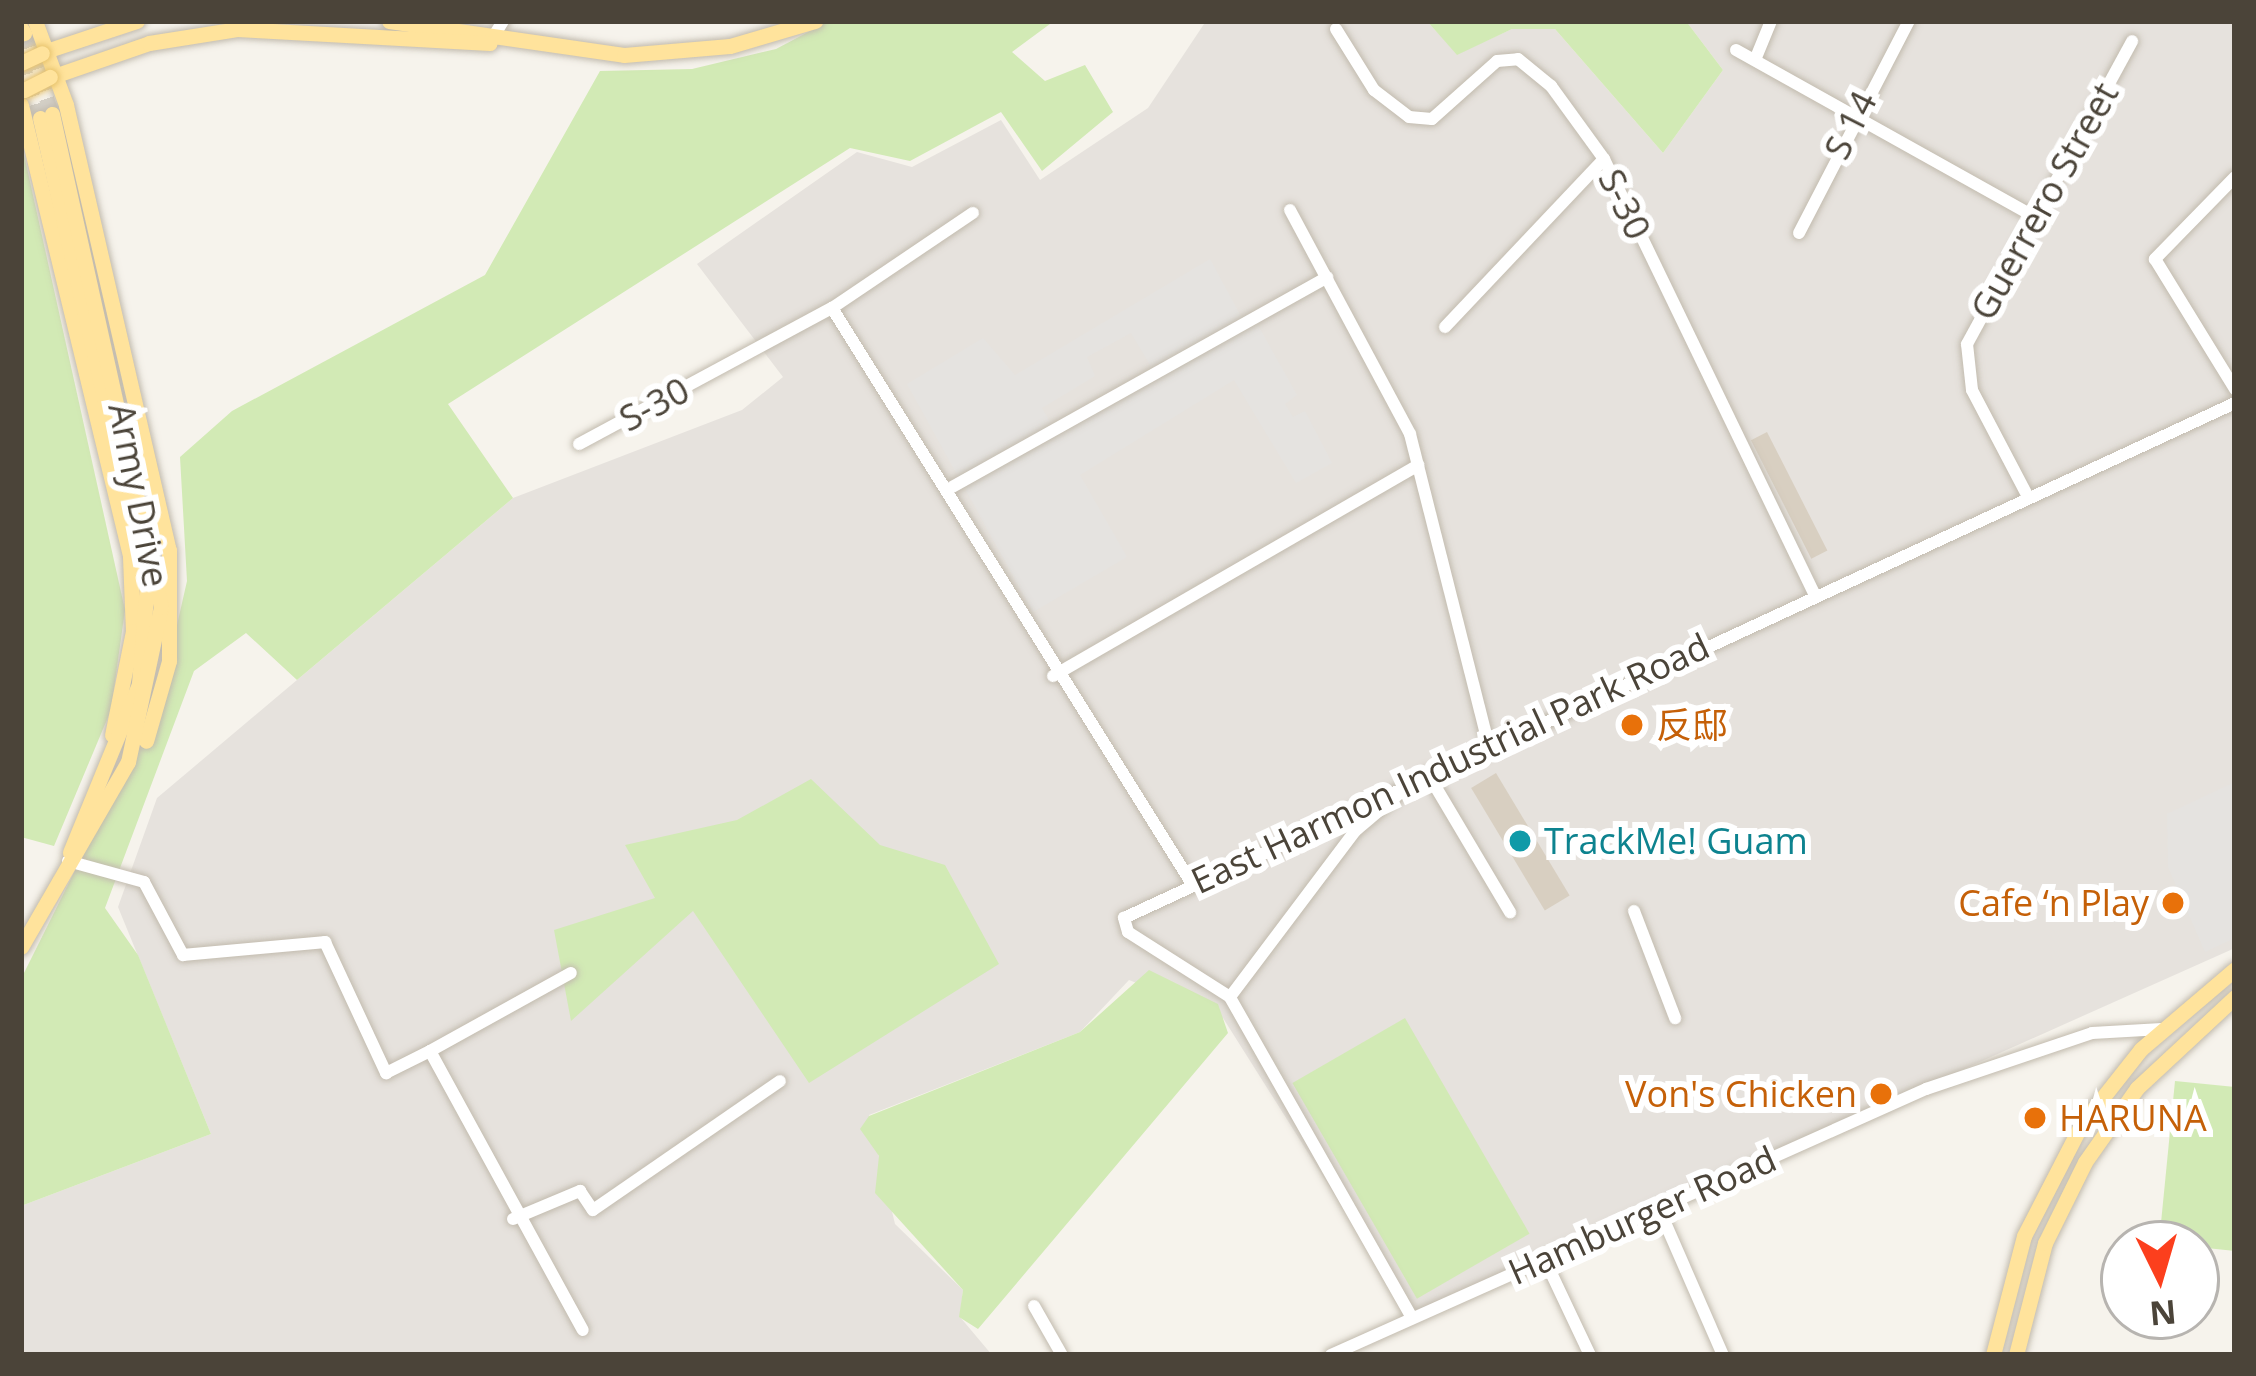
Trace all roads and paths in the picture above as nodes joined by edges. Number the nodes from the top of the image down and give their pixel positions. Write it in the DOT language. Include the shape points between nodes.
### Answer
graph roads {
  1 [pos="137,21"];
  2 [pos="389,21"];
  3 [pos="502,21"];
  4 [pos="815,21"];
  5 [pos="1771,21"];
  6 [pos="1909,21"];
  7 [pos="27,27"];
  8 [pos="1336,28"];
  9 [pos="2132,40"];
  10 [pos="490,43"];
  11 [pos="1736,50"];
  12 [pos="45,52"];
  13 [pos="1755,60"];
  14 [pos="21,63"];
  15 [pos="54,76"];
  16 [pos="22,96"];
  17 [pos="1853,113"];
  18 [pos="46,116"];
  19 [pos="1604,159"];
  20 [pos="2235,177"];
  21 [pos="1290,210"];
  22 [pos="973,213"];
  23 [pos="2035,217"];
  24 [pos="1799,233"];
  25 [pos="1327,277"];
  26 [pos="832,308"];
  27 [pos="1445,327"];
  28 [pos="2235,389"];
  29 [pos="2235,403"];
  30 [pos="579,444"];
  31 [pos="1418,465"];
  32 [pos="952,487"];
  33 [pos="2026,494"];
  34 [pos="1813,592"];
  35 [pos="1053,676"];
  36 [pos="1488,742"];
  37 [pos="1435,770"];
  38 [pos="95,810"];
  39 [pos="68,861"];
  40 [pos="1192,884"];
  41 [pos="1634,911"];
  42 [pos="1510,912"];
  43 [pos="21,947"];
  44 [pos="2235,968"];
  45 [pos="571,973"];
  46 [pos="2235,997"];
  47 [pos="1230,998"];
  48 [pos="1676,1018"];
  49 [pos="2162,1029"];
  50 [pos="430,1051"];
  51 [pos="780,1081"];
  52 [pos="1660,1211"];
  53 [pos="514,1219"];
  54 [pos="1545,1260"];
  55 [pos="1034,1306"];
  56 [pos="1411,1316"];
  57 [pos="583,1330"];
  58 [pos="1062,1355"];
  59 [pos="1331,1355"];
  60 [pos="1590,1355"];
  61 [pos="1723,1355"];
  62 [pos="1993,1355"];
  63 [pos="2016,1355"];
  1 -- 12 [label="main road"];
  2 -- 10 [label="main road"];
  3 -- 10 [label="street"];
  4 -- 10 [label="main road" via="661,54"];
  5 -- 13 [label="street"];
  6 -- 17 [label="street, S 14"];
  7 -- 12 [label="main road"];
  8 -- 19 [label="street, S-30" via="1374,90 1409,117 1432,119 1497,61 1518,59"];
  9 -- 23 [label="street, Guerrero Street"];
  10 -- 15 [label="main road" via="237,29"];
  11 -- 13 [label="street"];
  12 -- 14 [label="main road, bridge"];
  12 -- 15 [label="main road"];
  13 -- 17 [label="street"];
  15 -- 16 [label="main road, bridge"];
  15 -- 38 [label="main road" via="172,578 157,713"];
  16 -- 38 [label="main road" via="133,583 127,679"];
  17 -- 23 [label="street"];
  17 -- 24 [label="street, S 14"];
  18 -- 38 [label="main road, Army Drive" via="147,584 139,684"];
  19 -- 27 [label="street"];
  19 -- 34 [label="street, S-30"];
  20 -- 28 [label="street" via="2155,259"];
  21 -- 25 [label="street"];
  22 -- 26 [label="street, S-30"];
  23 -- 33 [label="street, Guerrero Street" via="1964,364"];
  25 -- 31 [label="street" via="1397,402"];
  25 -- 32 [label="street"];
  26 -- 30 [label="street, S-30"];
  26 -- 32 [label="street"];
  29 -- 33 [label="street, East Harmon Industrial Park Road"];
  31 -- 35 [label="street"];
  31 -- 36 [label="street"];
  32 -- 35 [label="street"];
  33 -- 34 [label="street, East Harmon Industrial Park Road"];
  34 -- 36 [label="street, East Harmon Industrial Park Road"];
  35 -- 40 [label="street"];
  36 -- 37 [label="street, East Harmon Industrial Park Road"];
  37 -- 40 [label="street, East Harmon Industrial Park Road"];
  37 -- 42 [label="street"];
  37 -- 47 [label="street" via="1355,831"];
  38 -- 39 [label="main road, Army Drive"];
  39 -- 43 [label="main road, Army Drive"];
  39 -- 50 [label="street" via="144,882 183,955 318,937 386,1073"];
  40 -- 47 [label="street, East Harmon Industrial Park Road" via="1124,918 1128,932"];
  41 -- 48 [label="street"];
  44 -- 49 [label="main road"];
  45 -- 50 [label="street"];
  46 -- 63 [label="main road" via="2147,1077 2093,1150 2045,1244"];
  47 -- 56 [label="street, East Harmon Industrial Park Road"];
  49 -- 52 [label="street, Hamburger Road" via="2092,1033 1968,1073"];
  49 -- 62 [label="main road" via="2051,1176"];
  50 -- 53 [label="street"];
  51 -- 53 [label="street" via="593,1210 580,1191"];
  52 -- 54 [label="street, Hamburger Road"];
  52 -- 61 [label="street"];
  53 -- 57 [label="street"];
  54 -- 56 [label="street, Hamburger Road"];
  54 -- 60 [label="street"];
  55 -- 58 [label="street"];
  56 -- 59 [label="street, Hamburger Road"];
}
